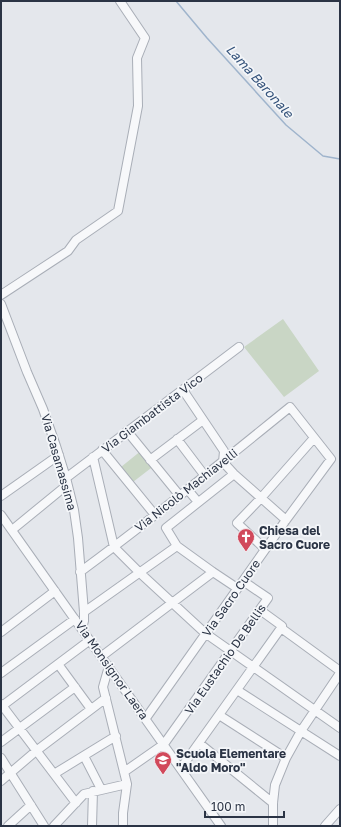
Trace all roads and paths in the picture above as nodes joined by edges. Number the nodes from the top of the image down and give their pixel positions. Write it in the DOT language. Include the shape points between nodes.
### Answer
graph roads {
  1 [pos="120,1"];
  2 [pos="1,295"];
  3 [pos="1,304"];
  4 [pos="239,347"];
  5 [pos="183,390"];
  6 [pos="203,420"];
  7 [pos="127,431"];
  8 [pos="314,438"];
  9 [pos="178,439"];
  10 [pos="102,450"];
  11 [pos="59,455"];
  12 [pos="93,457"];
  13 [pos="150,460"];
  14 [pos="223,462"];
  15 [pos="234,474"];
  16 [pos="205,476"];
  17 [pos="67,482"];
  18 [pos="188,490"];
  19 [pos="1,496"];
  20 [pos="180,496"];
  21 [pos="261,498"];
  22 [pos="198,502"];
  23 [pos="155,515"];
  24 [pos="1,516"];
  25 [pos="286,520"];
  26 [pos="12,530"];
  27 [pos="177,546"];
  28 [pos="114,548"];
  29 [pos="265,549"];
  30 [pos="80,572"];
  31 [pos="213,572"];
  32 [pos="140,573"];
  33 [pos="243,581"];
  34 [pos="237,588"];
  35 [pos="55,591"];
  36 [pos="173,604"];
  37 [pos="260,610"];
  38 [pos="84,612"];
  39 [pos="75,619"];
  40 [pos="82,628"];
  41 [pos="280,628"];
  42 [pos="1,632"];
  43 [pos="205,633"];
  44 [pos="90,640"];
  45 [pos="231,651"];
  46 [pos="102,656"];
  47 [pos="58,664"];
  48 [pos="109,666"];
  49 [pos="253,667"];
  50 [pos="340,672"];
  51 [pos="1,673"];
  52 [pos="75,687"];
  53 [pos="237,690"];
  54 [pos="106,698"];
  55 [pos="2,705"];
  56 [pos="91,709"];
  57 [pos="314,710"];
  58 [pos="219,715"];
  59 [pos="146,718"];
  60 [pos="340,728"];
  61 [pos="20,729"];
  62 [pos="301,731"];
  63 [pos="116,736"];
  64 [pos="1,742"];
  65 [pos="199,743"];
  66 [pos="164,744"];
  67 [pos="36,751"];
  68 [pos="84,756"];
  69 [pos="340,756"];
  70 [pos="1,758"];
  71 [pos="286,758"];
  72 [pos="181,768"];
  73 [pos="10,772"];
  74 [pos="124,772"];
  75 [pos="54,774"];
  76 [pos="1,780"];
  77 [pos="126,784"];
  78 [pos="101,789"];
  79 [pos="93,791"];
  80 [pos="76,802"];
  81 [pos="273,803"];
  82 [pos="31,805"];
  83 [pos="340,809"];
  84 [pos="8,826"];
  85 [pos="44,826"];
  86 [pos="54,826"];
  87 [pos="92,826"];
  88 [pos="124,826"];
  89 [pos="221,826"];
  90 [pos="273,826"];
  91 [pos="325,826"];
  1 -- 2 [label="street" via="145,38 137,58 138,106 118,212 76,240 68,251"];
  3 -- 11 [label="street, Via Casamassima"];
  4 -- 5 [label="street, Via Giambattista Vico"];
  5 -- 6 [label="street"];
  5 -- 7 [label="street, Via Giambattista Vico"];
  6 -- 9 [label="street"];
  6 -- 14 [label="street" via="224,451"];
  7 -- 10 [label="street, Via Giambattista Vico"];
  7 -- 13 [label="street"];
  8 -- 14 [label="street, Via Nicolò Machiavelli" via="290,407"];
  8 -- 21 [label="street"];
  8 -- 25 [label="street, Via Sacro Cuore" via="331,459"];
  9 -- 13 [label="street"];
  9 -- 16 [label="street"];
  10 -- 12 [label="street, Via Giambattista Vico"];
  10 -- 23 [label="street"];
  11 -- 17 [label="street, Via Casamassima"];
  11 -- 19 [label="street"];
  12 -- 17 [label="street, Via Giambattista Vico"];
  12 -- 28 [label="street"];
  13 -- 20 [label="street"];
  14 -- 15 [label="street"];
  14 -- 16 [label="street, Via Nicolò Machiavelli"];
  15 -- 21 [label="street"];
  15 -- 22 [label="street"];
  16 -- 18 [label="street, Via Nicolò Machiavelli"];
  17 -- 26 [label="street, Via Giambattista Vico"];
  17 -- 30 [label="street, Via Casamassima" via="74,510"];
  18 -- 20 [label="street, Via Nicolò Machiavelli"];
  18 -- 22 [label="street"];
  20 -- 23 [label="street, Via Nicolò Machiavelli"];
  21 -- 25 [label="street"];
  21 -- 29 [label="street" via="237,523"];
  22 -- 27 [label="street" via="166,528"];
  23 -- 28 [label="street, Via Nicolò Machiavelli"];
  24 -- 26 [label="street, Via Monsignor Laera"];
  25 -- 29 [label="street, Via Sacro Cuore"];
  26 -- 35 [label="street, Via Monsignor Laera"];
  27 -- 31 [label="street"];
  27 -- 32 [label="street"];
  28 -- 30 [label="street, Via Nicolò Machiavelli"];
  28 -- 32 [label="street"];
  29 -- 33 [label="street, Via Sacro Cuore"];
  30 -- 38 [label="street, Via Casamassima"];
  31 -- 34 [label="street"];
  31 -- 36 [label="street"];
  32 -- 36 [label="street"];
  32 -- 38 [label="street"];
  33 -- 34 [label="street, Via Sacro Cuore"];
  33 -- 37 [label="street, Via Eustachio De Bellis" via="268,598"];
  34 -- 43 [label="street, Via Sacro Cuore"];
  35 -- 39 [label="street, Via Monsignor Laera"];
  35 -- 42 [label="street"];
  36 -- 43 [label="street"];
  36 -- 46 [label="street"];
  37 -- 41 [label="street" via="282,626"];
  37 -- 45 [label="street, Via Eustachio De Bellis"];
  38 -- 40 [label="street, Via Casamassima"];
  39 -- 40 [label="street, Via Monsignor Laera"];
  39 -- 51 [label="street"];
  40 -- 44 [label="street, Via Monsignor Laera"];
  41 -- 49 [label="street"];
  41 -- 50 [label="street"];
  43 -- 45 [label="street"];
  43 -- 59 [label="street, Via Sacro Cuore"];
  44 -- 46 [label="street, Via Monsignor Laera"];
  44 -- 47 [label="street"];
  45 -- 49 [label="street"];
  45 -- 66 [label="street, Via Eustachio De Bellis"];
  46 -- 48 [label="street, Via Monsignor Laera"];
  47 -- 52 [label="street"];
  47 -- 55 [label="street"];
  48 -- 54 [label="street" via="103,687"];
  48 -- 59 [label="street, Via Monsignor Laera"];
  49 -- 53 [label="street"];
  49 -- 57 [label="street"];
  50 -- 57 [label="street"];
  52 -- 56 [label="street"];
  52 -- 61 [label="street"];
  53 -- 58 [label="street"];
  53 -- 62 [label="street"];
  54 -- 56 [label="street"];
  54 -- 63 [label="street"];
  55 -- 61 [label="street"];
  56 -- 67 [label="street"];
  57 -- 60 [label="street"];
  57 -- 62 [label="street"];
  58 -- 65 [label="street"];
  58 -- 71 [label="street"];
  59 -- 66 [label="street, Via Monsignor Laera"];
  61 -- 64 [label="street"];
  61 -- 67 [label="street"];
  62 -- 69 [label="street"];
  62 -- 71 [label="street"];
  63 -- 68 [label="street"];
  63 -- 74 [label="street"];
  65 -- 72 [label="street"];
  65 -- 81 [label="street"];
  66 -- 72 [label="street, Via Monsignor Laera"];
  66 -- 74 [label="street, Via Eustachio De Bellis"];
  67 -- 73 [label="street"];
  67 -- 75 [label="street"];
  68 -- 75 [label="street"];
  68 -- 78 [label="street"];
  70 -- 73 [label="street"];
  71 -- 81 [label="street" via="275,785"];
  72 -- 89 [label="street, Via Monsignor Laera"];
  73 -- 76 [label="street"];
  73 -- 82 [label="street"];
  74 -- 77 [label="street"];
  75 -- 80 [label="street"];
  77 -- 78 [label="street"];
  77 -- 88 [label="street"];
  78 -- 79 [label="street"];
  79 -- 80 [label="street" via="84,794"];
  79 -- 87 [label="street"];
  80 -- 86 [label="street"];
  81 -- 90 [label="street"];
  82 -- 84 [label="street"];
  82 -- 85 [label="street"];
  83 -- 91 [label="street"];
}
